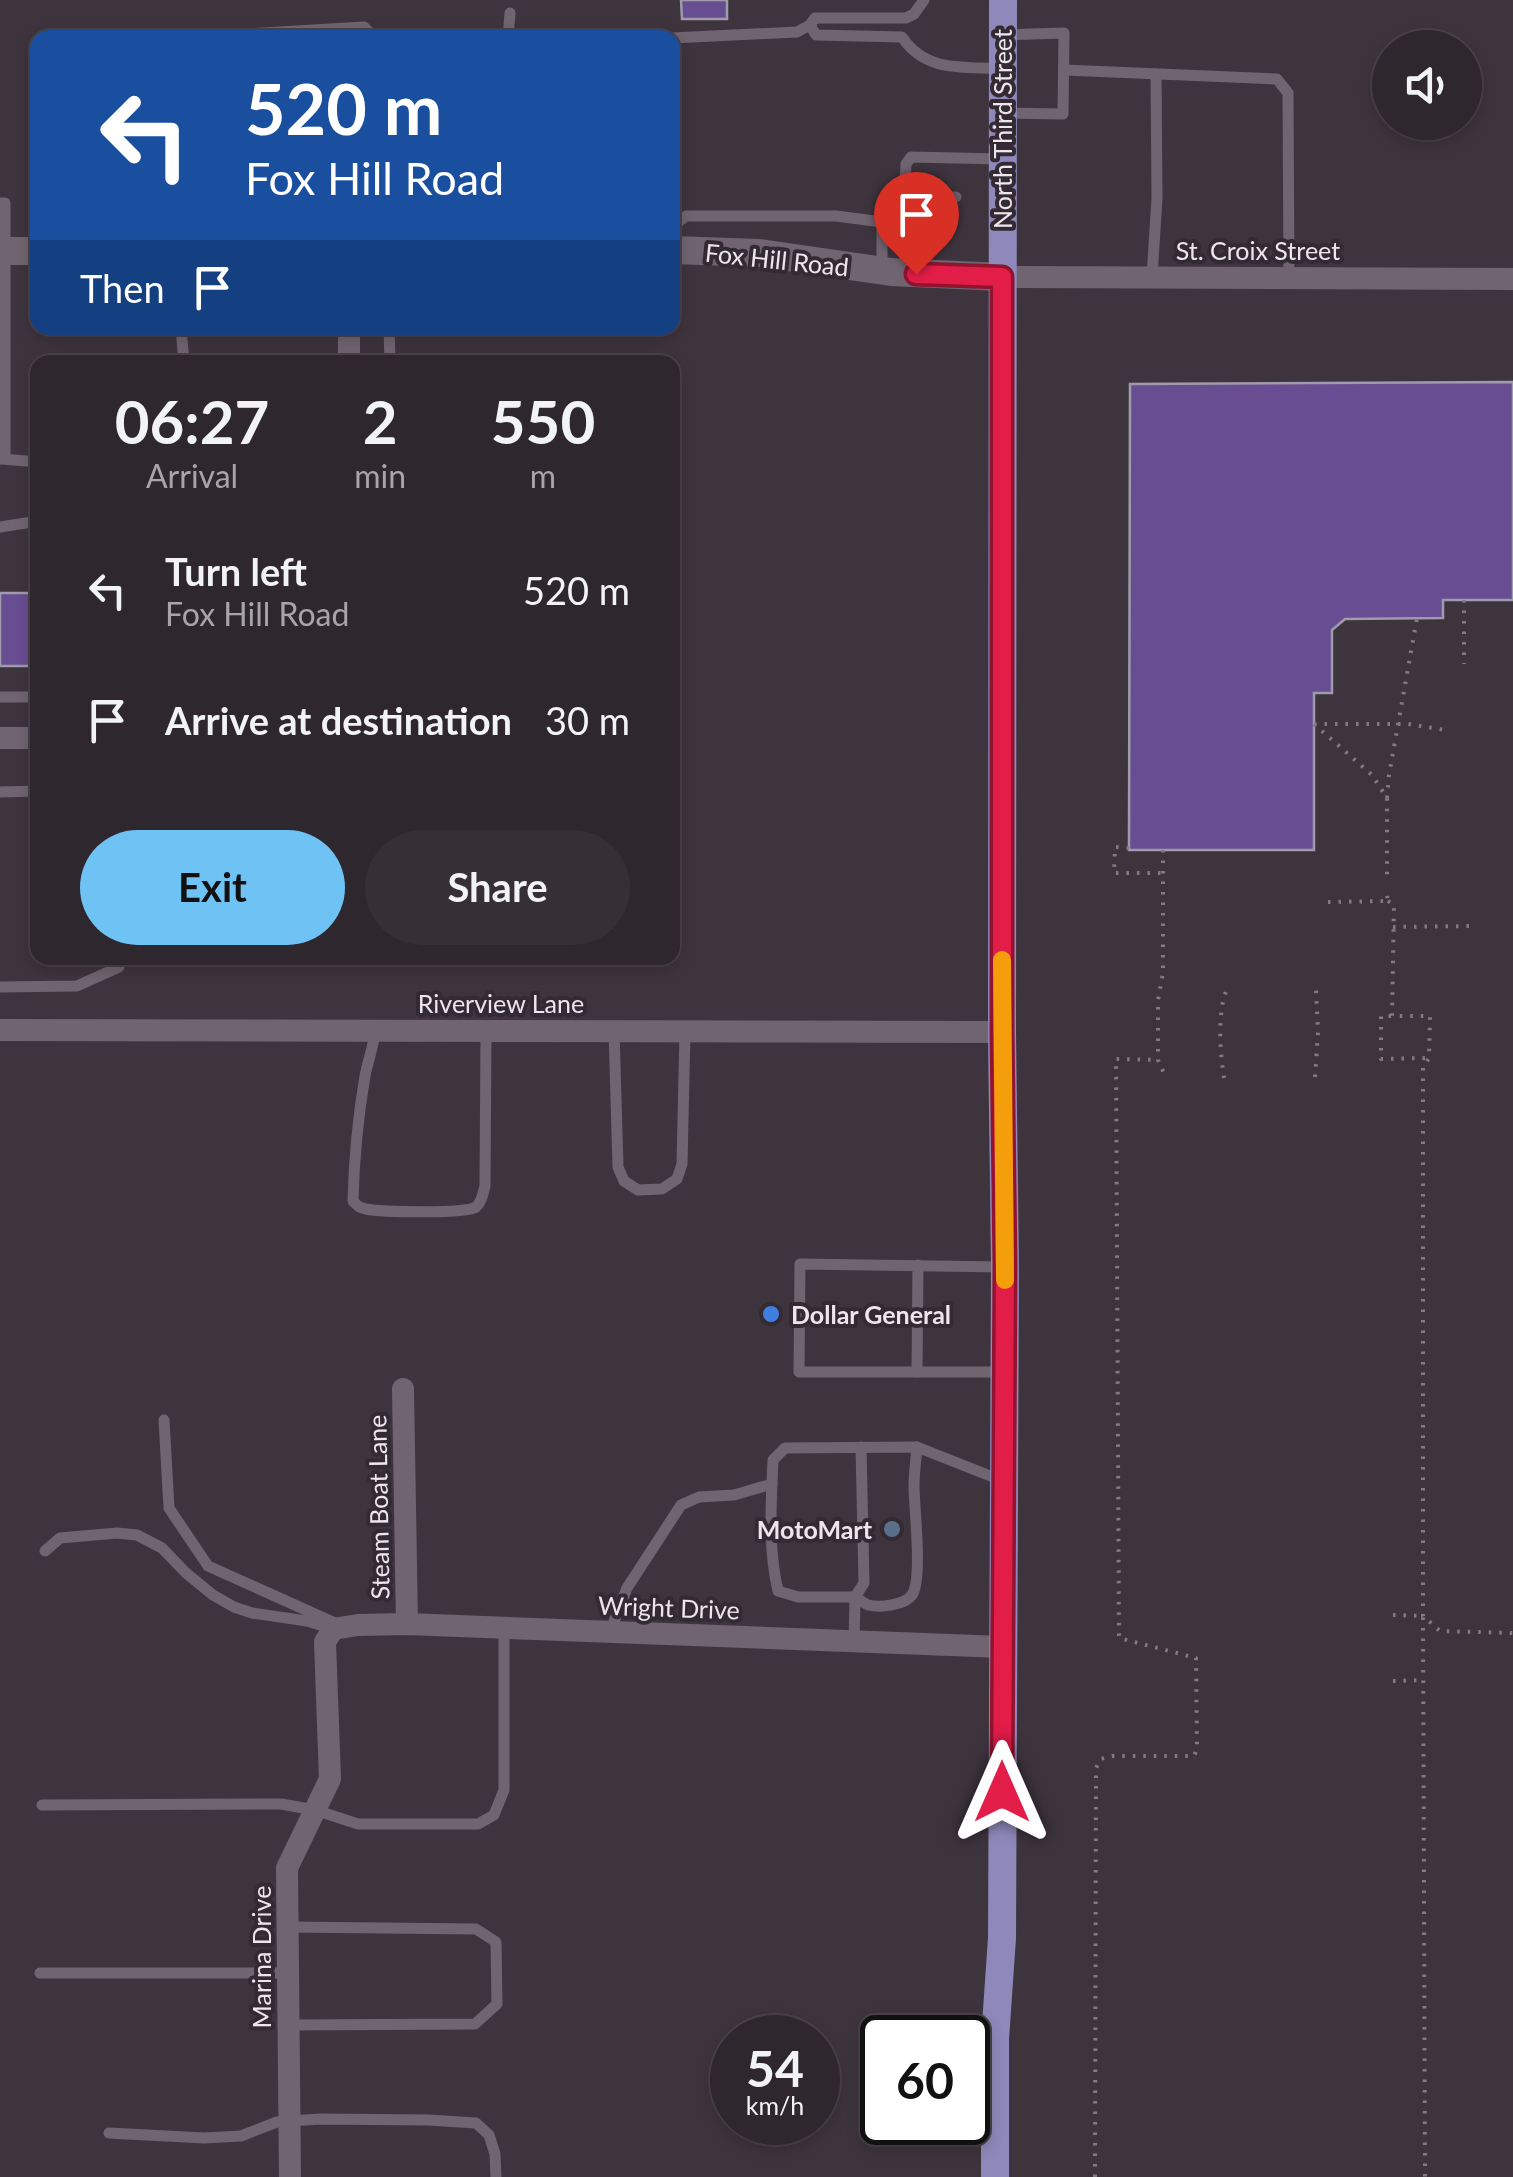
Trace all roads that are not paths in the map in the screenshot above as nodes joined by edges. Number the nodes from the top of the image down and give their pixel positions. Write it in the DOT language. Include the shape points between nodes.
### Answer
graph roads {
  1 [pos="924,0"];
  2 [pos="1003,0"];
  3 [pos="510,13"];
  4 [pos="810,25"];
  5 [pos="326,30"];
  6 [pos="366,30"];
  7 [pos="509,30"];
  8 [pos="1003,34"];
  9 [pos="680,38"];
  10 [pos="1003,69"];
  11 [pos="1064,70"];
  12 [pos="1156,74"];
  13 [pos="1002,113"];
  14 [pos="1002,159"];
  15 [pos="956,197"];
  16 [pos="0,203"];
  17 [pos="904,203"];
  18 [pos="680,221"];
  19 [pos="882,222"];
  20 [pos="680,250"];
  21 [pos="2,252"];
  22 [pos="30,252"];
  23 [pos="882,272"];
  24 [pos="1002,277"];
  25 [pos="1152,277"];
  26 [pos="1289,278"];
  27 [pos="1513,279"];
  28 [pos="2,328"];
  29 [pos="1,459"];
  30 [pos="30,461"];
  31 [pos="30,522"];
  32 [pos="0,526"];
  33 [pos="0,697"];
  34 [pos="30,697"];
  35 [pos="0,738"];
  36 [pos="30,738"];
  37 [pos="30,791"];
  38 [pos="0,792"];
  39 [pos="119,965"];
  40 [pos="0,987"];
  41 [pos="0,1030"];
  42 [pos="375,1030"];
  43 [pos="486,1030"];
  44 [pos="614,1030"];
  45 [pos="685,1030"];
  46 [pos="1002,1032"];
  47 [pos="918,1266"];
  48 [pos="1005,1266"];
  49 [pos="917,1372"];
  50 [pos="1004,1372"];
  51 [pos="404,1390"];
  52 [pos="164,1420"];
  53 [pos="861,1447"];
  54 [pos="917,1447"];
  55 [pos="1003,1482"];
  56 [pos="772,1484"];
  57 [pos="45,1551"];
  58 [pos="855,1596"];
  59 [pos="407,1624"];
  60 [pos="338,1628"];
  61 [pos="504,1628"];
  62 [pos="610,1632"];
  63 [pos="854,1642"];
  64 [pos="1002,1648"];
  65 [pos="42,1804"];
  66 [pos="315,1810"];
  67 [pos="288,1928"];
  68 [pos="40,1974"];
  69 [pos="288,1974"];
  70 [pos="288,2024"];
  71 [pos="290,2120"];
  72 [pos="109,2134"];
  73 [pos="290,2177"];
  74 [pos="496,2177"];
  75 [pos="995,2177"];
  1 -- 4 [label="lane" via="906,18 816,18"];
  2 -- 8 [label="main road, North Third Street"];
  3 -- 7 [label="lane"];
  4 -- 9 [label="lane" via="797,32"];
  4 -- 10 [label="lane" via="816,35 902,36 932,64"];
  5 -- 6 [label="lane"];
  8 -- 10 [label="main road, North Third Street"];
  8 -- 11 [label="lane" via="1064,33"];
  10 -- 13 [label="main road, North Third Street"];
  11 -- 12 [label="lane"];
  11 -- 13 [label="lane" via="1063,114"];
  12 -- 25 [label="lane"];
  12 -- 26 [label="lane" via="1276,79 1288,93"];
  13 -- 14 [label="main road, North Third Street"];
  14 -- 17 [label="lane" via="912,158"];
  14 -- 24 [label="main road, North Third Street"];
  15 -- 17 [label="lane"];
  16 -- 21 [label="lane"];
  17 -- 19 [label="lane"];
  18 -- 19 [label="lane"];
  19 -- 23 [label="lane"];
  20 -- 23 [label="street, Fox Hill Road" via="759,253"];
  21 -- 22 [label="street"];
  21 -- 28 [label="lane"];
  23 -- 24 [label="street, Fox Hill Road"];
  24 -- 25 [label="street, St. Croix Street"];
  24 -- 46 [label="main road, North Third Street"];
  25 -- 26 [label="street, St. Croix Street"];
  26 -- 27 [label="street, St. Croix Street"];
  28 -- 29 [label="lane"];
  29 -- 30 [label="lane"];
  31 -- 32 [label="lane"];
  33 -- 34 [label="lane"];
  35 -- 36 [label="street"];
  37 -- 38 [label="lane"];
  39 -- 40 [label="lane" via="77,986"];
  41 -- 42 [label="street, Riverview Lane"];
  42 -- 43 [label="street, Riverview Lane"];
  42 -- 43 [label="lane" via="354,1154 353,1201 360,1208 435,1211 480,1204"];
  43 -- 44 [label="street, Riverview Lane"];
  44 -- 45 [label="street, Riverview Lane"];
  44 -- 45 [label="lane" via="618,1167 638,1190 662,1189 677,1179 682,1164"];
  45 -- 46 [label="street, Riverview Lane"];
  46 -- 48 [label="main road, North Third Street"];
  47 -- 48 [label="lane"];
  47 -- 49 [label="lane"];
  47 -- 49 [label="lane" via="800,1264 800,1372"];
  48 -- 50 [label="main road, North Third Street"];
  49 -- 50 [label="lane"];
  50 -- 55 [label="main road, North Third Street"];
  51 -- 59 [label="street, Steam Boat Lane"];
  52 -- 60 [label="lane" via="169,1508 208,1566"];
  53 -- 54 [label="lane"];
  53 -- 56 [label="lane" via="785,1448 774,1460"];
  53 -- 58 [label="lane" via="864,1583"];
  54 -- 55 [label="lane"];
  54 -- 58 [label="lane" via="915,1588 902,1603 868,1605"];
  55 -- 64 [label="main road, North Third Street"];
  56 -- 58 [label="lane" via="778,1591"];
  56 -- 62 [label="lane" via="681,1506 627,1588"];
  57 -- 60 [label="lane" via="60,1538 84,1534 137,1536 162,1548 234,1607"];
  58 -- 63 [label="lane"];
  59 -- 60 [label="street, Wright Drive"];
  59 -- 61 [label="street, Wright Drive"];
  60 -- 66 [label="street, Marina Drive" via="325,1642 330,1780"];
  61 -- 62 [label="street, Wright Drive"];
  61 -- 66 [label="lane" via="504,1790 494,1816 478,1824 358,1824"];
  62 -- 63 [label="street, Wright Drive"];
  63 -- 64 [label="street, Wright Drive"];
  64 -- 75 [label="main road, North Third Street"];
  65 -- 66 [label="lane" via="281,1804"];
  66 -- 67 [label="street, Marina Drive" via="287,1868"];
  67 -- 69 [label="street, Marina Drive"];
  67 -- 70 [label="lane" via="476,1929 496,1942 497,2004 474,2024"];
  68 -- 69 [label="lane"];
  69 -- 70 [label="street, Marina Drive"];
  70 -- 71 [label="street, Marina Drive"];
  71 -- 72 [label="lane" via="241,2136"];
  71 -- 73 [label="street, Marina Drive"];
  71 -- 74 [label="lane" via="476,2124 489,2134"];
}
